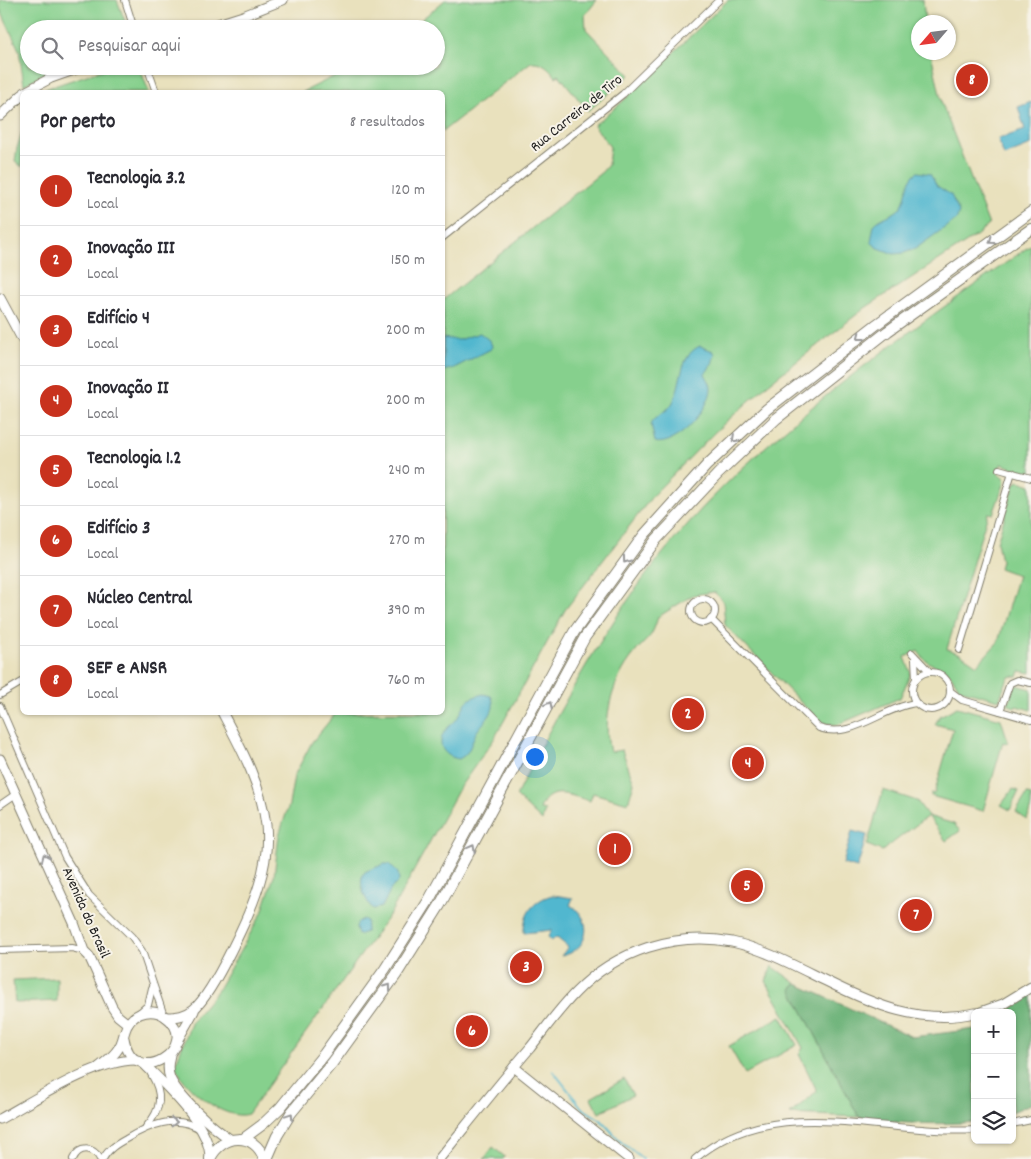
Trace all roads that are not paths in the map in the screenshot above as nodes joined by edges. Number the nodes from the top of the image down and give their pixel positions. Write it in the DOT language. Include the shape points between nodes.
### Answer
graph roads {
  1 [pos="125,0"];
  2 [pos="283,0"];
  3 [pos="719,0"];
  4 [pos="131,20"];
  5 [pos="230,20"];
  6 [pos="60,75"];
  7 [pos="150,75"];
  8 [pos="31,90"];
  9 [pos="155,90"];
  10 [pos="20,98"];
  11 [pos="0,116"];
  12 [pos="1031,212"];
  13 [pos="1031,229"];
  14 [pos="445,236"];
  15 [pos="0,298"];
  16 [pos="20,336"];
  17 [pos="999,469"];
  18 [pos="1012,472"];
  19 [pos="1031,478"];
  20 [pos="711,619"];
  21 [pos="959,650"];
  22 [pos="929,671"];
  23 [pos="916,678"];
  24 [pos="20,683"];
  25 [pos="1031,683"];
  26 [pos="950,691"];
  27 [pos="911,692"];
  28 [pos="0,695"];
  29 [pos="962,700"];
  30 [pos="946,702"];
  31 [pos="916,703"];
  32 [pos="0,706"];
  33 [pos="892,709"];
  34 [pos="1000,711"];
  35 [pos="224,715"];
  36 [pos="1031,720"];
  37 [pos="0,759"];
  38 [pos="16,794"];
  39 [pos="0,805"];
  40 [pos="0,950"];
  41 [pos="84,951"];
  42 [pos="152,980"];
  43 [pos="1031,987"];
  44 [pos="198,1006"];
  45 [pos="988,1009"];
  46 [pos="971,1014"];
  47 [pos="137,1015"];
  48 [pos="165,1016"];
  49 [pos="128,1024"];
  50 [pos="124,1038"];
  51 [pos="175,1046"];
  52 [pos="170,1054"];
  53 [pos="142,1063"];
  54 [pos="98,1067"];
  55 [pos="514,1067"];
  56 [pos="0,1119"];
  57 [pos="1031,1120"];
  58 [pos="1016,1123"];
  59 [pos="146,1127"];
  60 [pos="201,1130"];
  61 [pos="971,1130"];
  62 [pos="230,1139"];
  63 [pos="242,1139"];
  64 [pos="111,1148"];
  65 [pos="89,1149"];
  66 [pos="73,1159"];
  67 [pos="101,1159"];
  68 [pos="210,1159"];
  69 [pos="266,1159"];
  70 [pos="439,1159"];
  71 [pos="629,1159"];
  72 [pos="695,1159"];
  1 -- 4 [label="street"];
  2 -- 5 [label="street"];
  3 -- 14 [label="street, Rua Carreira de Tiro" via="623,94"];
  6 -- 8 [label="street"];
  7 -- 9 [label="street"];
  10 -- 11 [label="street"];
  12 -- 63 [label="main road, one-way" via="767,409 707,465 644,535 574,632 429,900 385,969 324,1054 280,1108 262,1126"];
  69 -- 13 [label="main road, one-way" via="291,1113 396,975 436,912 585,638 656,540 776,419 888,331"];
  15 -- 16 [label="street"];
  17 -- 18 [label="street"];
  18 -- 19 [label="street"];
  18 -- 21 [label="street"];
  20 -- 33 [label="street" via="819,728 829,732 845,730"];
  22 -- 23 [label="street"];
  22 -- 23 [label="street" via="914,656"];
  22 -- 26 [label="street" via="944,676"];
  23 -- 27 [label="street"];
  24 -- 28 [label="street"];
  25 -- 34 [label="street" via="1017,680 1010,683"];
  26 -- 29 [label="street"];
  26 -- 30 [label="street"];
  27 -- 31 [label="street"];
  27 -- 33 [label="street" via="905,701"];
  29 -- 30 [label="street"];
  29 -- 34 [label="street"];
  30 -- 31 [label="street" via="930,710"];
  31 -- 33 [label="street"];
  32 -- 42 [label="street" via="71,868 89,895 138,944"];
  34 -- 36 [label="street"];
  35 -- 44 [label="street" via="255,778 264,812 266,845 256,895 213,984"];
  37 -- 38 [label="street, Avenida do Brasil"];
  38 -- 39 [label="street"];
  41 -- 38 [label="street, Avenida do Brasil, one-way"];
  40 -- 41 [label="street" via="72,948"];
  41 -- 49 [label="street, Avenida do Brasil" via="112,1007"];
  42 -- 47 [label="street" via="150,1001"];
  42 -- 48 [label="street"];
  43 -- 45 [label="street"];
  44 -- 48 [label="street" via="184,1015"];
  44 -- 51 [label="street"];
  46 -- 55 [label="street" via="936,1017 905,1014 753,948 731,942 669,941 623,958 590,979"];
  47 -- 48 [label="street" via="153,1012"];
  47 -- 49 [label="street"];
  48 -- 51 [label="street" via="175,1030"];
  49 -- 50 [label="street"];
  50 -- 53 [label="street" via="128,1051"];
  50 -- 54 [label="street" via="115,1053"];
  51 -- 52 [label="street"];
  52 -- 53 [label="street" via="157,1063"];
  52 -- 62 [label="street" via="168,1070 173,1084 214,1128"];
  53 -- 54 [label="street" via="117,1061"];
  53 -- 59 [label="street" via="156,1083 160,1098 156,1114"];
  53 -- 60 [label="street" via="194,1118"];
  54 -- 56 [label="street"];
  55 -- 70 [label="street"];
  55 -- 71 [label="street"];
  57 -- 58 [label="street"];
  59 -- 60 [label="street, one-way" via="183,1122"];
  59 -- 64 [label="street"];
  60 -- 68 [label="street" via="210,1148"];
  61 -- 72 [label="street" via="932,1131 792,1120 743,1131"];
  62 -- 63 [label="main road"];
  62 -- 68 [label="main road" via="218,1146"];
  63 -- 69 [label="main road" via="258,1147"];
  64 -- 65 [label="street"];
  64 -- 67 [label="street"];
  65 -- 66 [label="street" via="79,1151"];
  65 -- 67 [label="street"];
}
